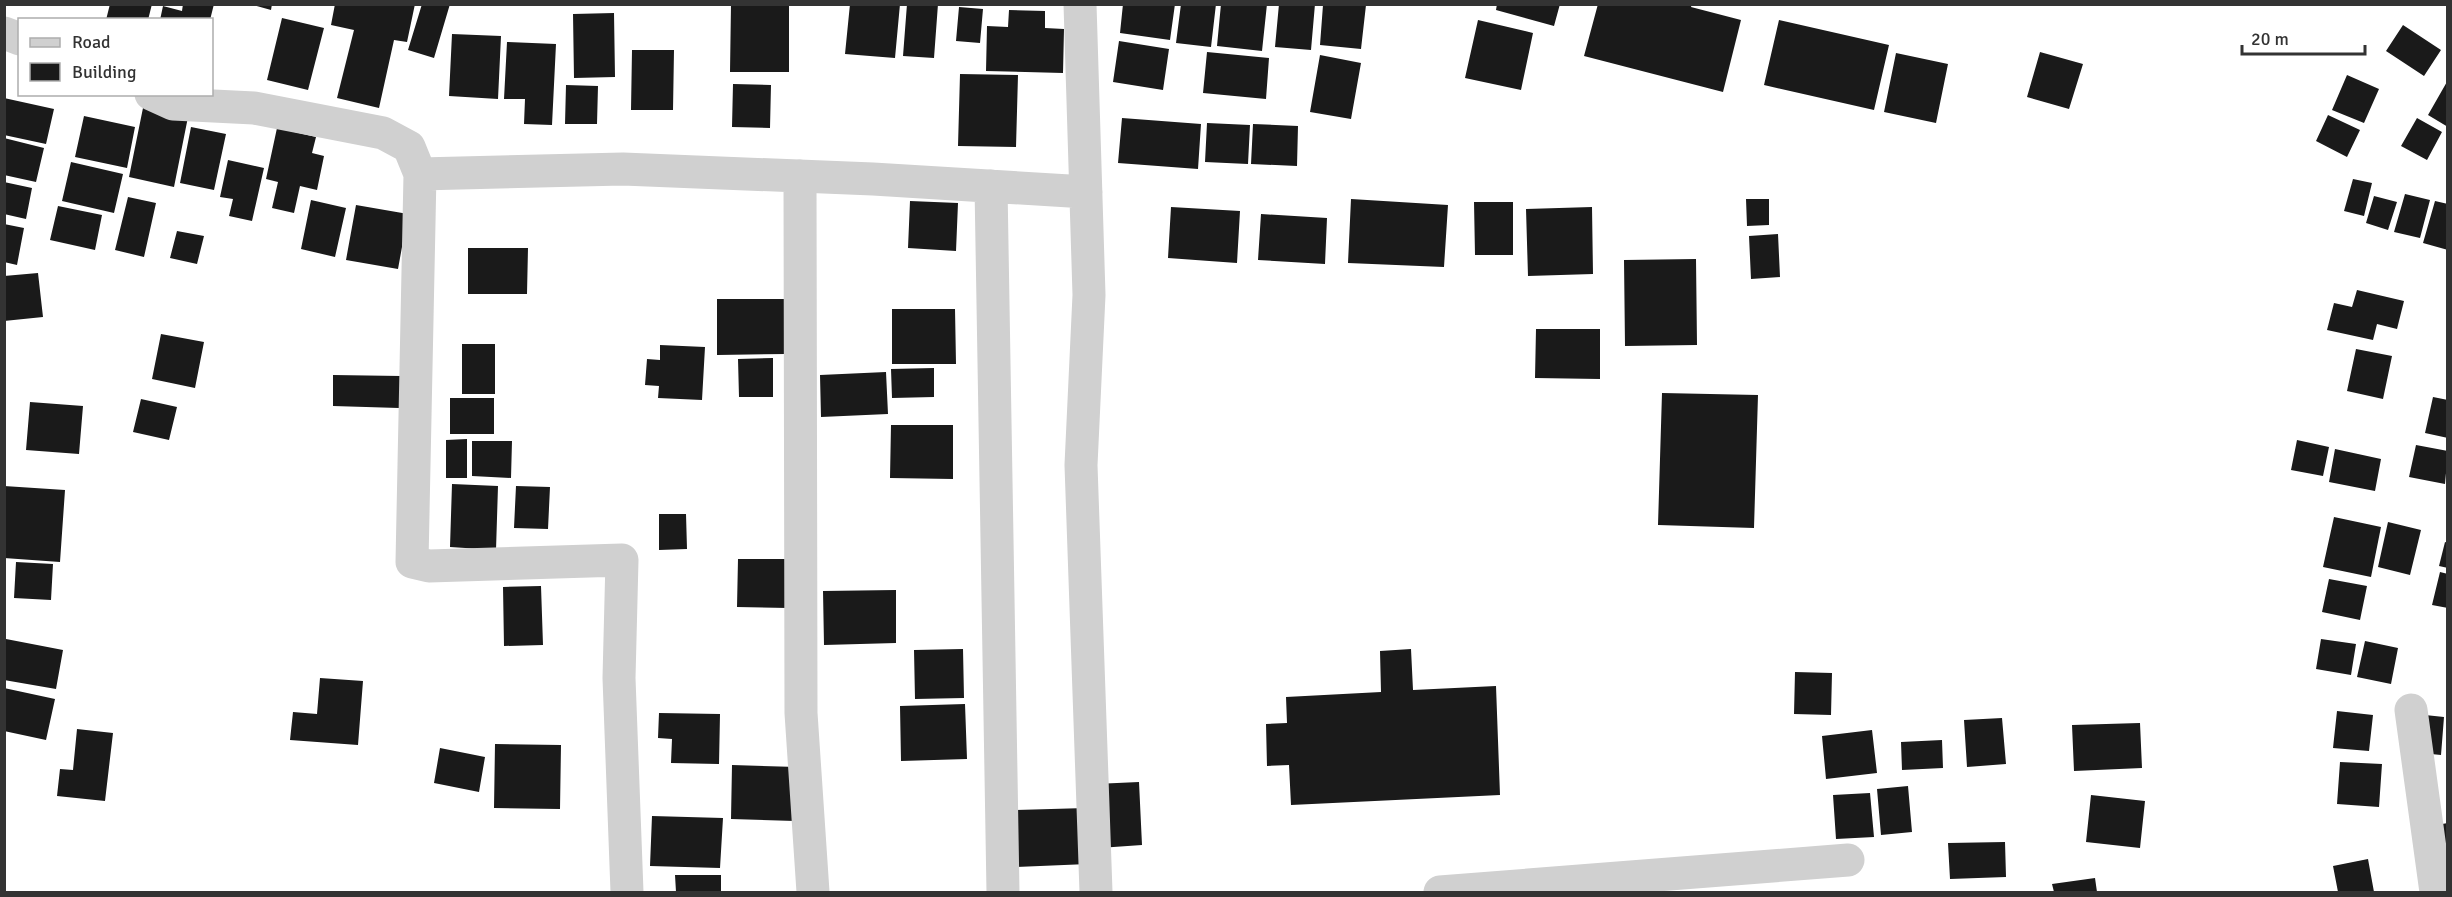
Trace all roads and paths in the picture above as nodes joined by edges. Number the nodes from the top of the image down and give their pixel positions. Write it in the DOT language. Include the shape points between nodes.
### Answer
graph roads {
  1 [pos="1080,4"];
  2 [pos="155,96"];
  3 [pos="420,174"];
  4 [pos="800,176"];
  5 [pos="990,186"];
  6 [pos="1086,192"];
  7 [pos="2411,710"];
  8 [pos="1848,861"];
  9 [pos="627,892"];
  10 [pos="813,892"];
  11 [pos="1003,892"];
  12 [pos="1096,892"];
  13 [pos="1440,892"];
  14 [pos="2436,892"];
  1 -- 6 [label="street"];
  2 -- 3 [label="street" via="173,104 254,108 383,133 410,147"];
  3 -- 4 [label="street" via="623,169"];
  3 -- 9 [label="street" via="412,562 429,566 622,560 619,678"];
  4 -- 5 [label="street"];
  4 -- 10 [label="street" via="801,712"];
  5 -- 6 [label="street"];
  5 -- 11 [label="street"];
  6 -- 12 [label="street" via="1089,295 1081,465"];
  7 -- 14 [label="street"];
  8 -- 13 [label="street"];
}
